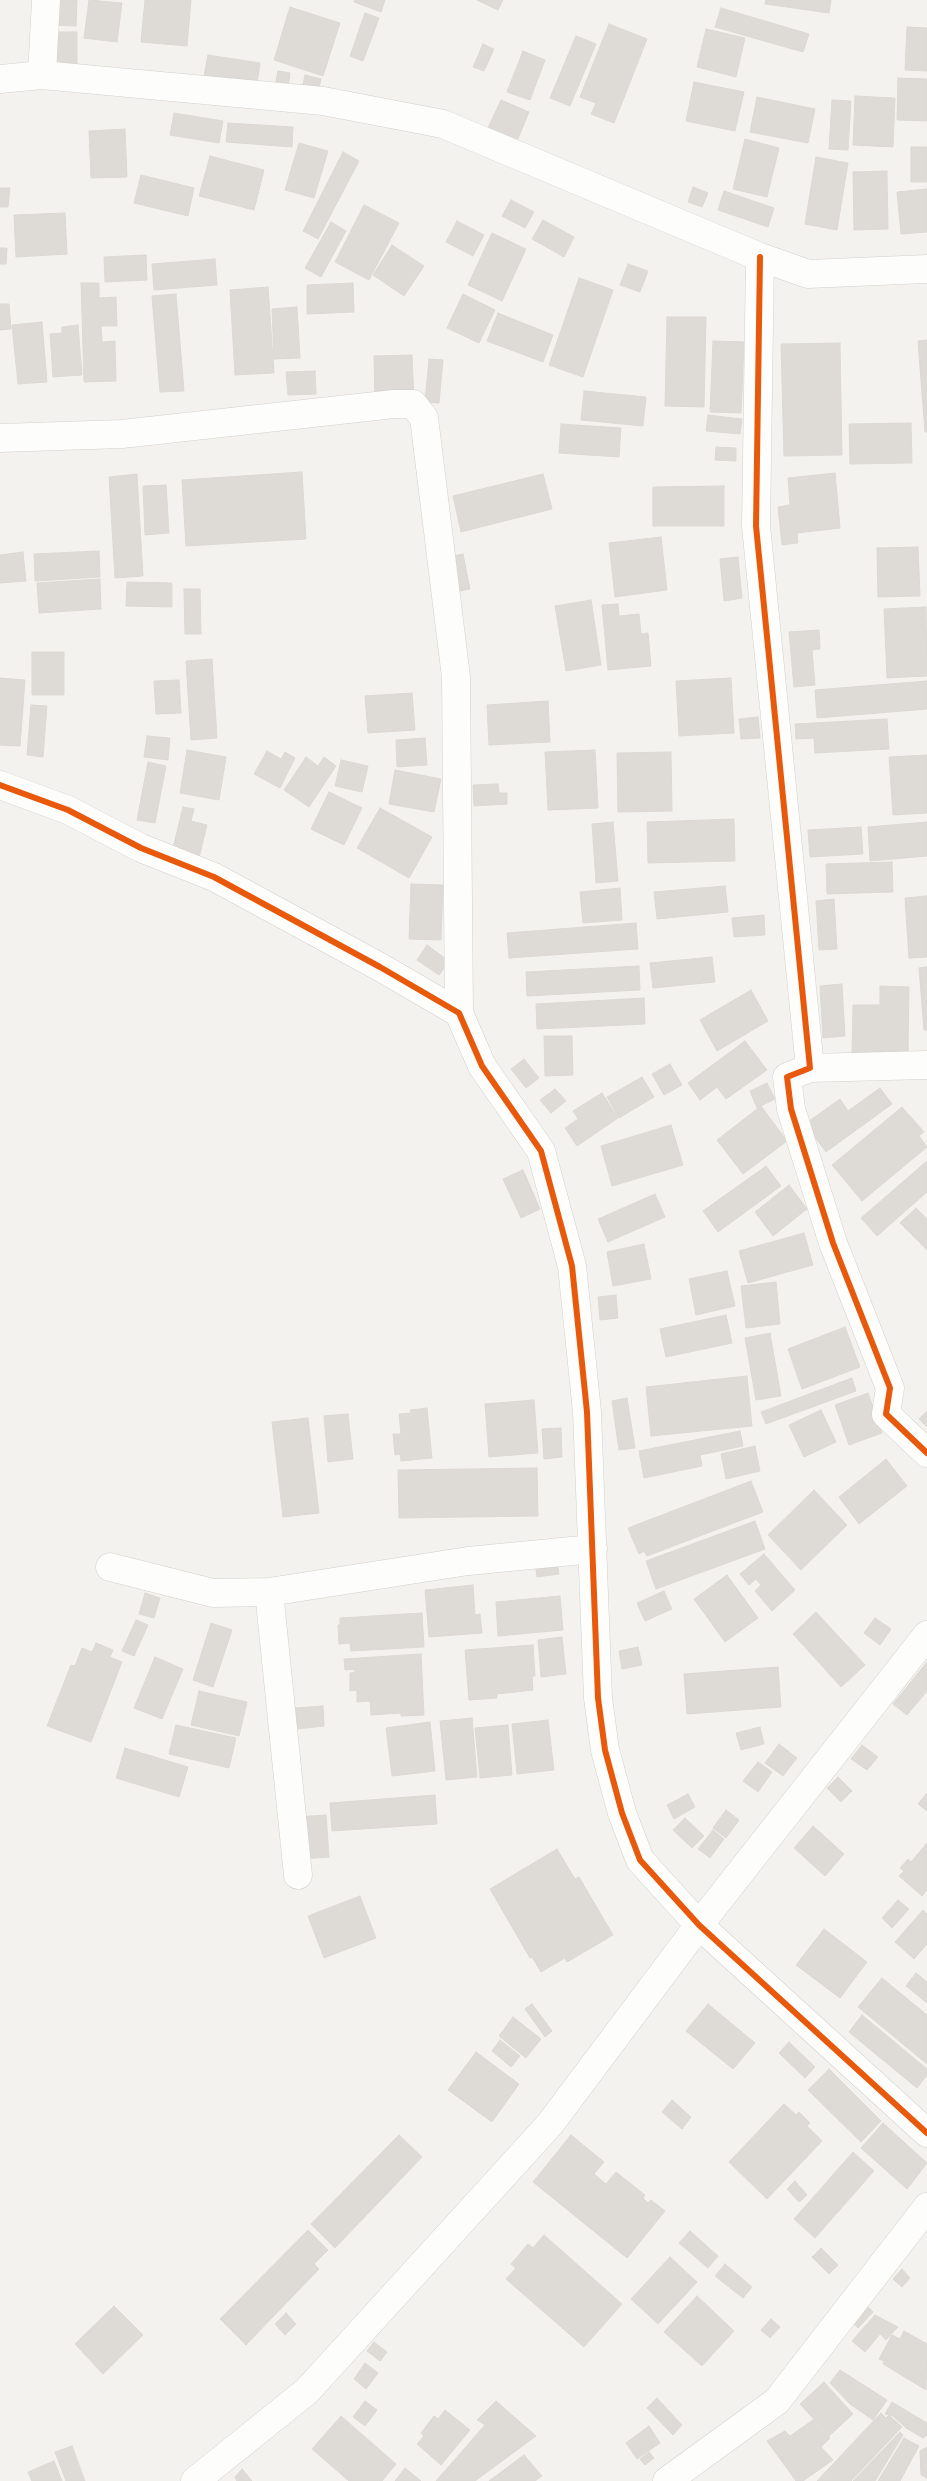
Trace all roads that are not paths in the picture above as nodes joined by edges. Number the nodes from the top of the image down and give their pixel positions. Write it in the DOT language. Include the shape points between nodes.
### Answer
graph roads {
  1 [pos="46,0"];
  2 [pos="42,75"];
  3 [pos="0,79"];
  4 [pos="760,257"];
  5 [pos="927,269"];
  6 [pos="0,438"];
  7 [pos="0,785"];
  8 [pos="459,1013"];
  9 [pos="927,1065"];
  10 [pos="810,1068"];
  11 [pos="927,1453"];
  12 [pos="593,1549"];
  13 [pos="110,1567"];
  14 [pos="270,1592"];
  15 [pos="927,1635"];
  16 [pos="298,1875"];
  17 [pos="699,1925"];
  18 [pos="927,2133"];
  19 [pos="927,2207"];
  20 [pos="195,2481"];
  21 [pos="667,2481"];
  1 -- 2 [label="street"];
  2 -- 3 [label="street"];
  2 -- 4 [label="street" via="323,101 443,124"];
  4 -- 5 [label="street" via="808,274"];
  4 -- 10 [label="street" via="756,526"];
  6 -- 8 [label="street" via="122,434 413,404 424,418 456,677"];
  7 -- 8 [label="street" via="68,810 140,848 214,877 380,966"];
  8 -- 12 [label="street" via="482,1066 541,1150 572,1266 587,1412"];
  9 -- 10 [label="street"];
  10 -- 11 [label="street" via="787,1077 791,1109 834,1243 890,1388 886,1414"];
  12 -- 14 [label="street" via="468,1561"];
  12 -- 17 [label="street" via="598,1698 605,1750 622,1813 640,1860"];
  13 -- 14 [label="street" via="213,1592"];
  14 -- 16 [label="street"];
  15 -- 17 [label="street"];
  17 -- 18 [label="street"];
  17 -- 20 [label="street" via="544,2131 308,2391"];
  19 -- 21 [label="street" via="777,2401"];
}
